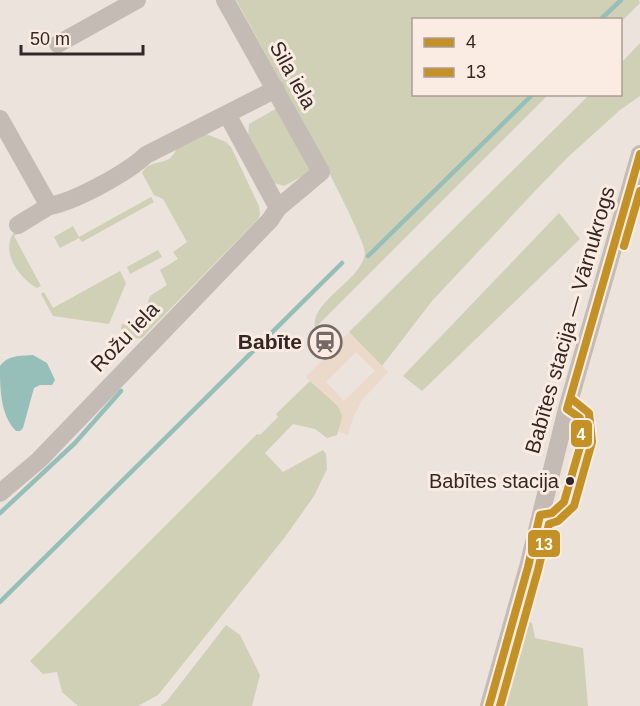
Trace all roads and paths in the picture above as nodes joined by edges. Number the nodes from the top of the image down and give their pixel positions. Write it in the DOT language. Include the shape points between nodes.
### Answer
graph roads {
  1 [pos="137,0"];
  2 [pos="225,0"];
  3 [pos="58,44"];
  4 [pos="276,89"];
  5 [pos="227,114"];
  6 [pos="0,119"];
  7 [pos="640,154"];
  8 [pos="321,172"];
  9 [pos="49,206"];
  10 [pos="278,208"];
  11 [pos="18,225"];
  12 [pos="0,493"];
  13 [pos="489,706"];
  1 -- 3 [label="street"];
  2 -- 4 [label="street, Sila iela"];
  4 -- 5 [label="street"];
  4 -- 8 [label="street, Sila iela"];
  5 -- 9 [label="street" via="146,155 134,167"];
  5 -- 10 [label="street"];
  6 -- 9 [label="street"];
  7 -- 13 [label="street, Babītes stacija — Vārnukrogs" via="567,409"];
  8 -- 10 [label="street, Rožu iela"];
  9 -- 11 [label="street"];
  10 -- 12 [label="street, Rožu iela" via="39,460"];
}
